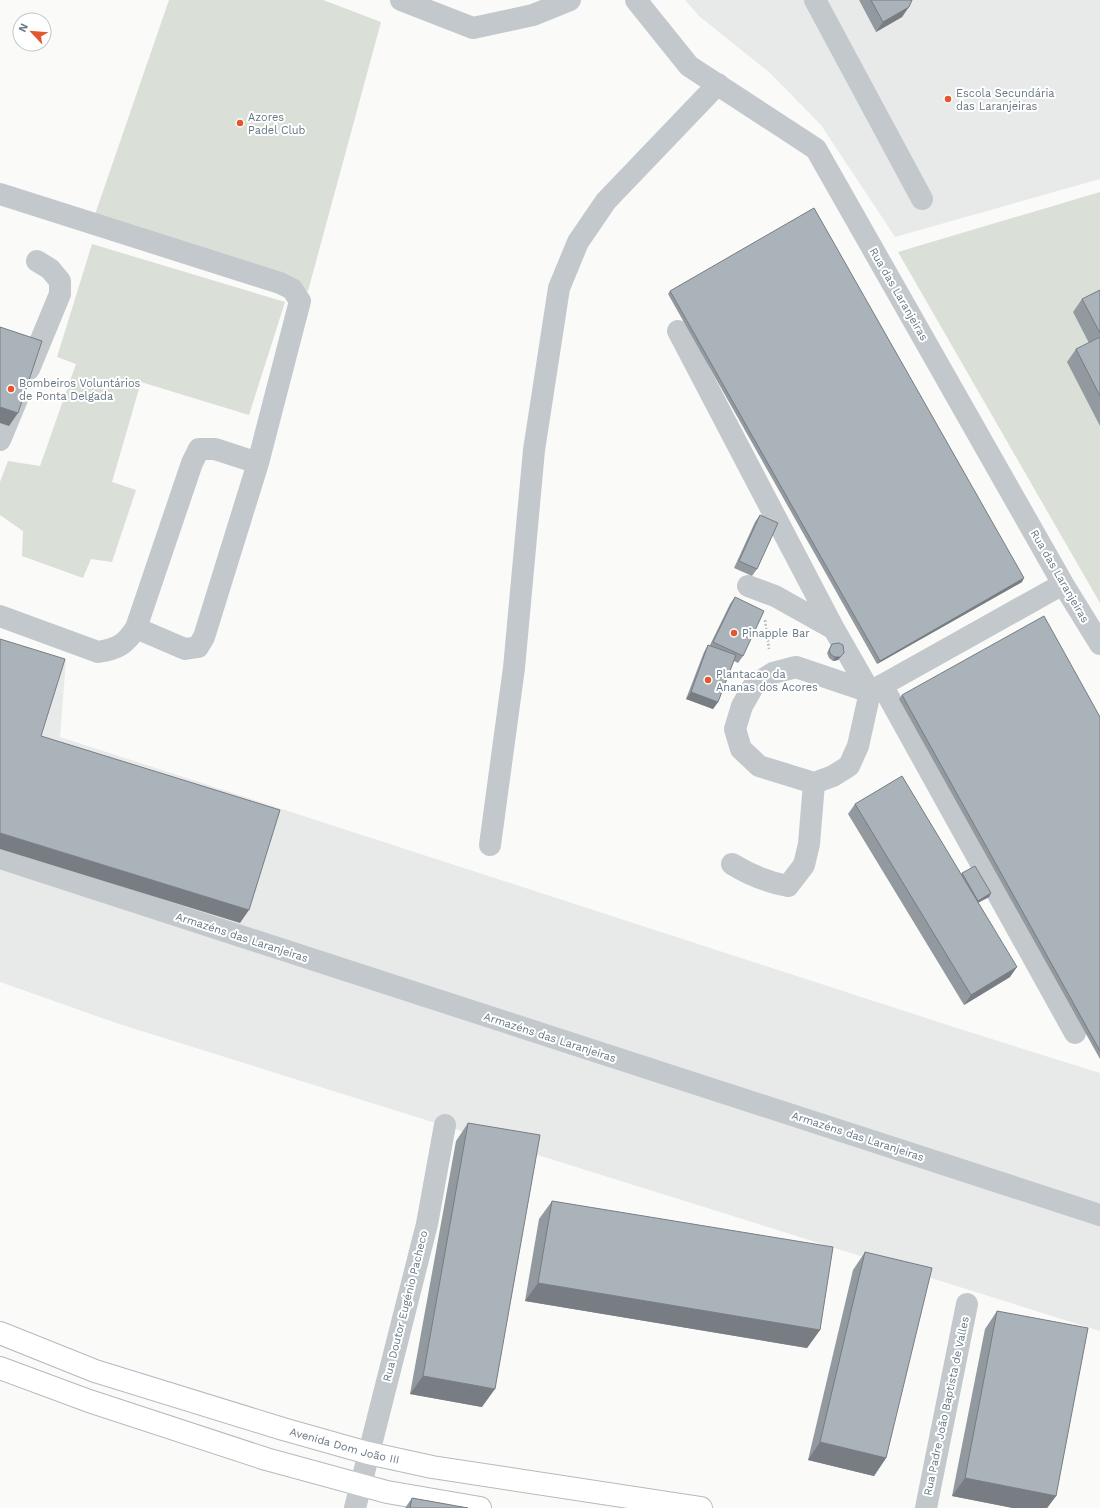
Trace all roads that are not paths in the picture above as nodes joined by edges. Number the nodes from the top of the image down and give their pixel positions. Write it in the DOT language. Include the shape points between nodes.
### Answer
graph roads {
  1 [pos="401,0"];
  2 [pos="570,0"];
  3 [pos="636,0"];
  4 [pos="815,0"];
  5 [pos="718,84"];
  6 [pos="0,194"];
  7 [pos="922,199"];
  8 [pos="37,261"];
  9 [pos="678,331"];
  10 [pos="0,440"];
  11 [pos="258,463"];
  12 [pos="1063,584"];
  13 [pos="754,588"];
  14 [pos="0,616"];
  15 [pos="136,628"];
  16 [pos="834,629"];
  17 [pos="1100,644"];
  18 [pos="876,688"];
  19 [pos="814,783"];
  20 [pos="490,845"];
  21 [pos="0,858"];
  22 [pos="732,864"];
  23 [pos="1075,1033"];
  24 [pos="445,1126"];
  25 [pos="1100,1215"];
  26 [pos="967,1304"];
  27 [pos="0,1333"];
  28 [pos="0,1368"];
  29 [pos="368,1453"];
  30 [pos="361,1485"];
  31 [pos="355,1508"];
  32 [pos="480,1508"];
  33 [pos="701,1508"];
  34 [pos="926,1508"];
  1 -- 2 [label="street" via="472,28 534,15"];
  3 -- 5 [label="street, Rua das Laranjeiras" via="689,66"];
  4 -- 7 [label="street"];
  5 -- 12 [label="street, Rua das Laranjeiras" via="816,149"];
  5 -- 20 [label="street" via="606,201 578,242 559,288 534,450 514,668"];
  6 -- 11 [label="street" via="292,289 300,301"];
  8 -- 10 [label="street" via="50,269 60,281 60,294"];
  9 -- 16 [label="street"];
  11 -- 15 [label="street" via="215,449 199,449"];
  11 -- 15 [label="street" via="204,637 198,647 185,649"];
  12 -- 17 [label="street, Rua das Laranjeiras"];
  12 -- 18 [label="street"];
  13 -- 16 [label="street" via="775,596"];
  14 -- 15 [label="street" via="98,652 111,650 127,641"];
  16 -- 18 [label="street"];
  18 -- 19 [label="street" via="849,766 833,776"];
  18 -- 19 [label="street" via="796,667 773,673 754,685 742,706 735,729 741,749 759,766"];
  18 -- 23 [label="street"];
  19 -- 22 [label="street" via="809,844 804,866 788,886 751,876"];
  21 -- 25 [label="street, Armazéns das Laranjeiras"];
  24 -- 29 [label="street, Rua Doutor Eugénio Pacheco" via="426,1224"];
  26 -- 34 [label="street, Rua Padre João Baptista de Valles"];
  27 -- 29 [label="main road, Avenida Dom João III" via="95,1371"];
  28 -- 30 [label="main road" via="89,1401 266,1459"];
  29 -- 30 [label="street, Rua Doutor Eugénio Pacheco"];
  29 -- 33 [label="main road, Avenida Dom João III" via="432,1467"];
  30 -- 31 [label="street, Rua Doutor Eugénio Pacheco"];
  30 -- 32 [label="main road"];
}
